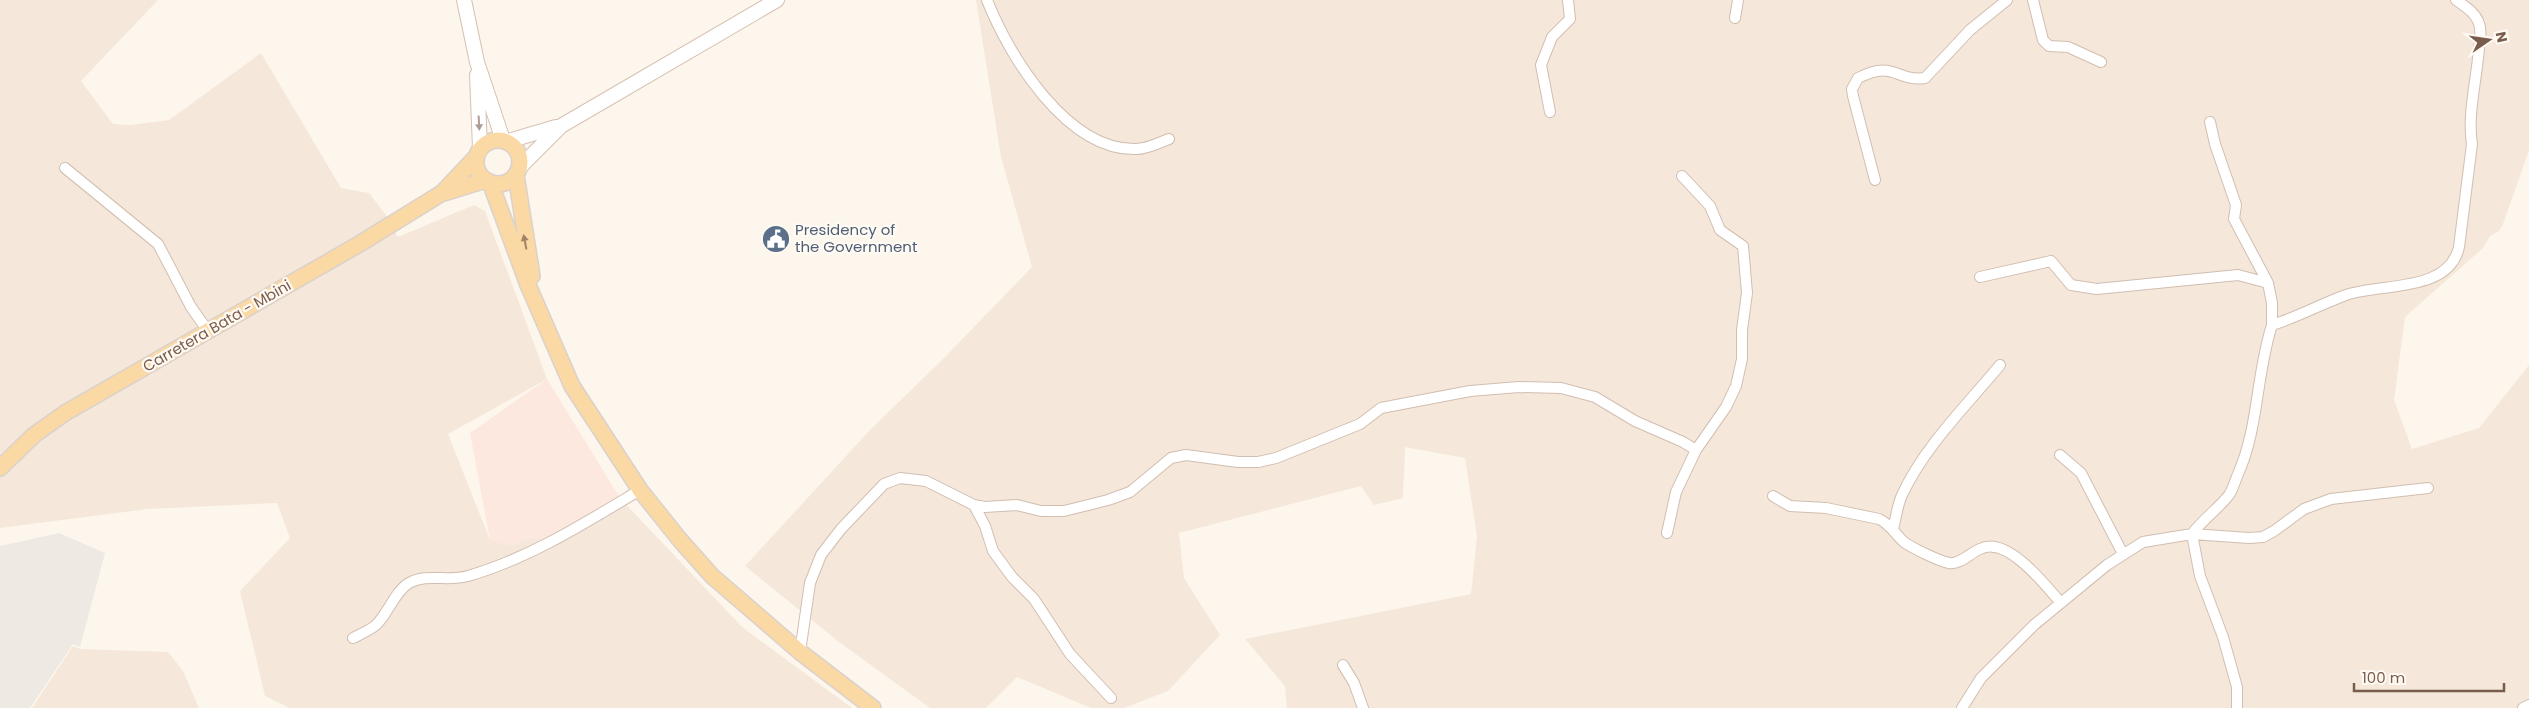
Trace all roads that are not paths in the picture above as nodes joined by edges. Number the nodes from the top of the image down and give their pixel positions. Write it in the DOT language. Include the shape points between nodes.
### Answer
graph roads {
  1 [pos="464,0"];
  2 [pos="777,0"];
  3 [pos="986,0"];
  4 [pos="1568,0"];
  5 [pos="1738,0"];
  6 [pos="2007,0"];
  7 [pos="2033,0"];
  8 [pos="2456,0"];
  9 [pos="757,5"];
  10 [pos="1735,18"];
  11 [pos="477,62"];
  12 [pos="2101,62"];
  13 [pos="1550,112"];
  14 [pos="2210,122"];
  15 [pos="561,126"];
  16 [pos="1169,139"];
  17 [pos="506,140"];
  18 [pos="479,152"];
  19 [pos="65,168"];
  20 [pos="518,171"];
  21 [pos="1682,176"];
  22 [pos="1875,180"];
  23 [pos="488,181"];
  24 [pos="442,193"];
  25 [pos="1980,277"];
  26 [pos="2268,283"];
  27 [pos="538,307"];
  28 [pos="2272,326"];
  29 [pos="208,331"];
  30 [pos="2000,365"];
  31 [pos="1696,450"];
  32 [pos="2060,455"];
  33 [pos="0,468"];
  34 [pos="2428,488"];
  35 [pos="640,490"];
  36 [pos="1773,496"];
  37 [pos="974,505"];
  38 [pos="1893,529"];
  39 [pos="1666,533"];
  40 [pos="2192,534"];
  41 [pos="2123,554"];
  42 [pos="2062,602"];
  43 [pos="353,638"];
  44 [pos="800,652"];
  45 [pos="1343,665"];
  46 [pos="1111,698"];
  47 [pos="2529,705"];
  48 [pos="874,708"];
  49 [pos="1362,708"];
  50 [pos="1962,708"];
  51 [pos="2237,708"];
  52 [pos="2523,708"];
  1 -- 11 [label="main road"];
  2 -- 9 [label="main road"];
  3 -- 16 [label="street" via="1033,85 1079,130 1096,141 1119,148 1147,148"];
  4 -- 13 [label="street" via="1570,19 1552,36 1541,65"];
  5 -- 10 [label="street"];
  6 -- 22 [label="street" via="1970,30 1925,78 1880,69 1858,78 1852,89 1853,96"];
  7 -- 12 [label="street" via="2043,40 2048,46 2068,47"];
  8 -- 28 [label="street" via="2474,13 2480,32 2469,127 2472,144 2457,256 2423,282 2349,294"];
  9 -- 15 [label="main road"];
  11 -- 17 [label="main road"];
  11 -- 18 [label="main road, one-way"];
  14 -- 26 [label="street" via="2236,205 2234,218"];
  15 -- 17 [label="main road"];
  15 -- 20 [label="main road"];
  17 -- 18 [label="main road" via="490,140"];
  17 -- 20 [label="main road" via="518,152"];
  18 -- 23 [label="main road" via="478,170"];
  18 -- 24 [label="main road, Carretera Bata - Mbini"];
  19 -- 29 [label="street" via="158,244 191,307"];
  20 -- 23 [label="main road" via="502,184"];
  27 -- 20 [label="main road, one-way" via="522,223"];
  21 -- 31 [label="street" via="1710,206 1720,230 1743,246 1747,293 1742,359 1736,386 1726,407"];
  23 -- 24 [label="main road, Carretera Bata - Mbini"];
  23 -- 27 [label="main road"];
  24 -- 29 [label="main road, Carretera Bata - Mbini"];
  25 -- 26 [label="street" via="2051,261 2071,285 2097,289 2238,275"];
  26 -- 28 [label="street"];
  27 -- 35 [label="main road" via="572,386"];
  28 -- 40 [label="street" via="2263,352 2244,462 2229,494"];
  29 -- 33 [label="main road, Carretera Bata - Mbini" via="65,413 34,435"];
  30 -- 38 [label="street" via="1919,467 1902,496"];
  31 -- 37 [label="street" via="1595,397 1561,388 1519,387 1470,391 1381,408 1360,424 1276,458 1258,462 1186,455 1171,458 1130,492 1064,511 1051,512 1017,505 985,508"];
  31 -- 39 [label="street" via="1676,492"];
  32 -- 41 [label="street" via="2081,473"];
  34 -- 40 [label="street" via="2331,499 2304,509 2263,537"];
  35 -- 43 [label="street" via="557,540 527,553 468,576 447,580 422,577 406,584 376,625"];
  35 -- 44 [label="main road" via="712,576"];
  36 -- 38 [label="street" via="1790,506 1826,508 1879,519"];
  37 -- 44 [label="street" via="926,481 900,478 884,484 820,555 810,583"];
  37 -- 46 [label="street" via="993,551 1034,599 1070,654"];
  38 -- 42 [label="street" via="1909,545 1948,563 1958,562 1980,548 1994,547 2022,560"];
  40 -- 41 [label="street" via="2143,542"];
  40 -- 51 [label="street" via="2200,576 2211,601 2237,688"];
  41 -- 42 [label="street"];
  42 -- 50 [label="street" via="1981,678"];
  44 -- 48 [label="main road"];
  45 -- 49 [label="street" via="1354,683"];
  47 -- 52 [label="street"];
}
